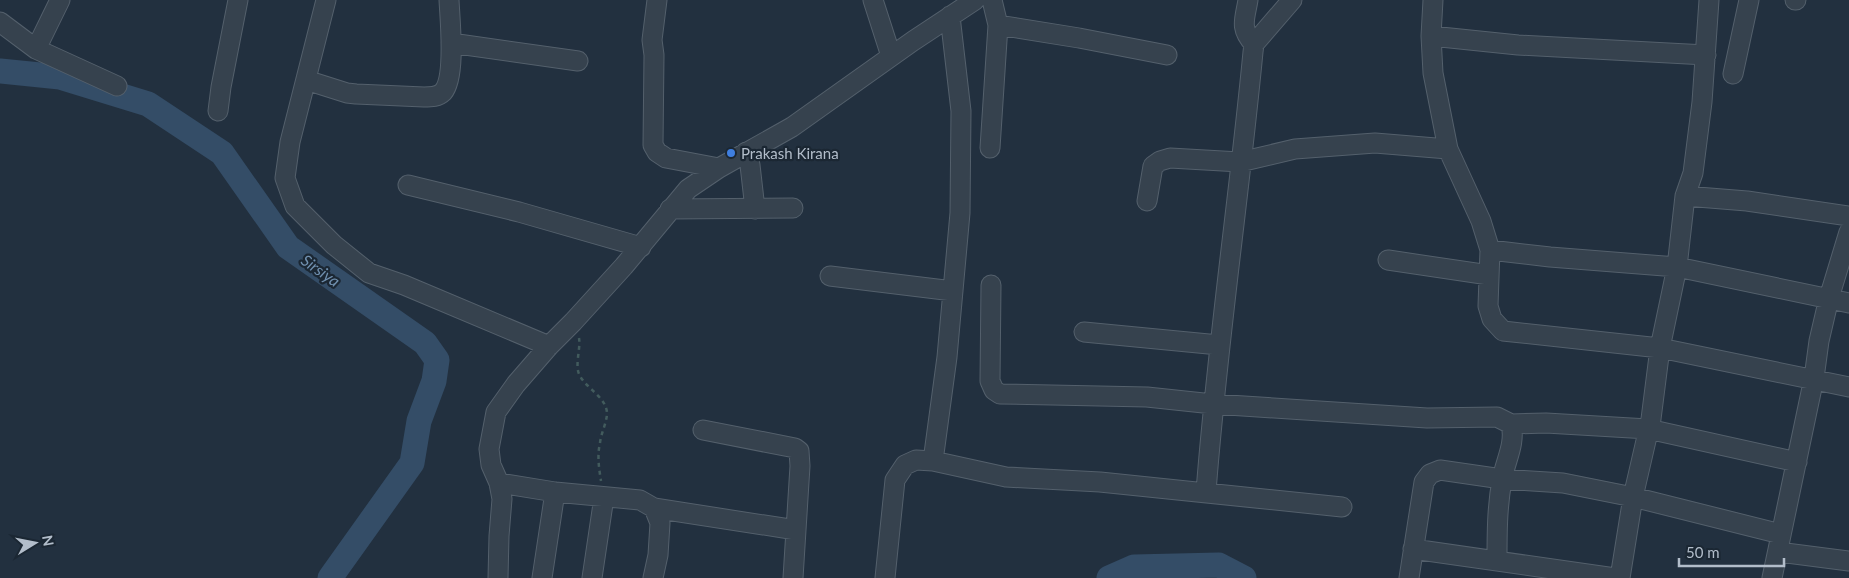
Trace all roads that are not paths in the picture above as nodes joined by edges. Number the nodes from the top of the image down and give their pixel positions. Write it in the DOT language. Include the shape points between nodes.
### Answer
graph roads {
  1 [pos="60,0"];
  2 [pos="238,0"];
  3 [pos="326,0"];
  4 [pos="450,0"];
  5 [pos="656,0"];
  6 [pos="873,0"];
  7 [pos="975,0"];
  8 [pos="992,0"];
  9 [pos="1248,0"];
  10 [pos="1292,0"];
  11 [pos="1434,0"];
  12 [pos="1709,0"];
  13 [pos="1749,0"];
  14 [pos="950,16"];
  15 [pos="0,22"];
  16 [pos="998,25"];
  17 [pos="1431,36"];
  18 [pos="451,43"];
  19 [pos="1254,44"];
  20 [pos="36,49"];
  21 [pos="1706,50"];
  22 [pos="1738,50"];
  23 [pos="1167,55"];
  24 [pos="890,56"];
  25 [pos="578,60"];
  26 [pos="1732,74"];
  27 [pos="306,80"];
  28 [pos="117,86"];
  29 [pos="218,111"];
  30 [pos="990,148"];
  31 [pos="1448,149"];
  32 [pos="746,152"];
  33 [pos="1240,162"];
  34 [pos="719,168"];
  35 [pos="408,185"];
  36 [pos="1685,196"];
  37 [pos="1147,201"];
  38 [pos="793,208"];
  39 [pos="670,209"];
  40 [pos="755,209"];
  41 [pos="1849,216"];
  42 [pos="1849,232"];
  43 [pos="641,247"];
  44 [pos="1490,250"];
  45 [pos="1388,260"];
  46 [pos="1676,267"];
  47 [pos="1489,275"];
  48 [pos="830,276"];
  49 [pos="991,285"];
  50 [pos="953,291"];
  51 [pos="1829,298"];
  52 [pos="1849,302"];
  53 [pos="1084,332"];
  54 [pos="1219,345"];
  55 [pos="549,346"];
  56 [pos="1660,348"];
  57 [pos="1814,378"];
  58 [pos="1849,387"];
  59 [pos="1213,404"];
  60 [pos="1511,424"];
  61 [pos="1648,429"];
  62 [pos="703,430"];
  63 [pos="933,461"];
  64 [pos="1797,462"];
  65 [pos="1502,479"];
  66 [pos="499,483"];
  67 [pos="555,492"];
  68 [pos="1206,492"];
  69 [pos="604,497"];
  70 [pos="1633,497"];
  71 [pos="1342,507"];
  72 [pos="654,508"];
  73 [pos="796,530"];
  74 [pos="1780,543"];
  75 [pos="1414,550"];
  76 [pos="1497,561"];
  77 [pos="1849,561"];
  78 [pos="498,578"];
  79 [pos="542,578"];
  80 [pos="592,578"];
  81 [pos="653,578"];
  82 [pos="793,578"];
  83 [pos="885,578"];
  84 [pos="1409,578"];
  85 [pos="1616,578"];
  86 [pos="1620,578"];
  87 [pos="1772,578"];
  1 -- 20 [label="street"];
  2 -- 29 [label="street"];
  3 -- 27 [label="street"];
  4 -- 18 [label="street"];
  5 -- 34 [label="street" via="652,40 653,145 666,158"];
  6 -- 24 [label="street"];
  7 -- 14 [label="street"];
  8 -- 16 [label="street"];
  9 -- 19 [label="street" via="1243,27"];
  10 -- 19 [label="street"];
  11 -- 17 [label="street"];
  12 -- 21 [label="street"];
  13 -- 22 [label="street"];
  14 -- 24 [label="street"];
  14 -- 50 [label="street" via="962,111 960,213"];
  15 -- 20 [label="street"];
  16 -- 23 [label="street"];
  16 -- 30 [label="street"];
  17 -- 21 [label="street" via="1518,45"];
  17 -- 31 [label="street" via="1433,73"];
  18 -- 25 [label="street"];
  18 -- 27 [label="street" via="449,80 442,93 435,96 347,93"];
  19 -- 33 [label="street"];
  20 -- 28 [label="street"];
  21 -- 22 [label="street"];
  21 -- 36 [label="street" via="1693,173"];
  22 -- 26 [label="street"];
  24 -- 32 [label="street" via="792,127"];
  27 -- 55 [label="street" via="290,142 285,178 295,206 334,246 369,273"];
  31 -- 33 [label="street" via="1375,143 1295,149"];
  31 -- 44 [label="street" via="1481,221"];
  32 -- 34 [label="street"];
  32 -- 40 [label="street"];
  33 -- 37 [label="street" via="1170,158 1160,161 1153,166"];
  33 -- 54 [label="street"];
  34 -- 39 [label="street" via="688,189"];
  35 -- 43 [label="street"];
  36 -- 41 [label="street"];
  36 -- 46 [label="street"];
  38 -- 40 [label="street"];
  39 -- 40 [label="street"];
  39 -- 43 [label="street"];
  42 -- 51 [label="street"];
  43 -- 55 [label="street"];
  44 -- 46 [label="street"];
  44 -- 47 [label="street"];
  45 -- 47 [label="street"];
  46 -- 51 [label="street"];
  46 -- 56 [label="street"];
  47 -- 56 [label="street" via="1488,306 1492,319 1503,331"];
  48 -- 50 [label="street"];
  49 -- 59 [label="street" via="990,381 1000,394 1147,397"];
  50 -- 63 [label="street"];
  51 -- 52 [label="street"];
  51 -- 57 [label="street"];
  53 -- 54 [label="street"];
  54 -- 59 [label="street"];
  55 -- 66 [label="street" via="496,412 489,448 491,465"];
  56 -- 57 [label="street"];
  56 -- 61 [label="street"];
  57 -- 58 [label="street"];
  57 -- 64 [label="street"];
  59 -- 60 [label="street" via="1426,418 1497,417"];
  59 -- 68 [label="street"];
  60 -- 61 [label="street"];
  60 -- 65 [label="street" via="1513,441"];
  61 -- 64 [label="street"];
  61 -- 70 [label="street"];
  62 -- 73 [label="street" via="799,451"];
  63 -- 68 [label="street" via="1006,477"];
  63 -- 83 [label="street" via="910,462 895,480"];
  64 -- 74 [label="street"];
  65 -- 70 [label="street" via="1563,483"];
  65 -- 75 [label="street" via="1440,470 1430,474 1424,482"];
  65 -- 76 [label="street"];
  66 -- 67 [label="street"];
  66 -- 78 [label="street" via="502,499"];
  67 -- 69 [label="street"];
  67 -- 79 [label="street"];
  68 -- 71 [label="street"];
  69 -- 72 [label="street" via="640,500"];
  69 -- 80 [label="street"];
  70 -- 74 [label="street"];
  70 -- 86 [label="street"];
  72 -- 73 [label="street"];
  72 -- 81 [label="street" via="660,523"];
  73 -- 82 [label="street"];
  74 -- 77 [label="street"];
  74 -- 87 [label="street"];
  75 -- 76 [label="street"];
  75 -- 84 [label="street"];
  76 -- 85 [label="street"];
}
